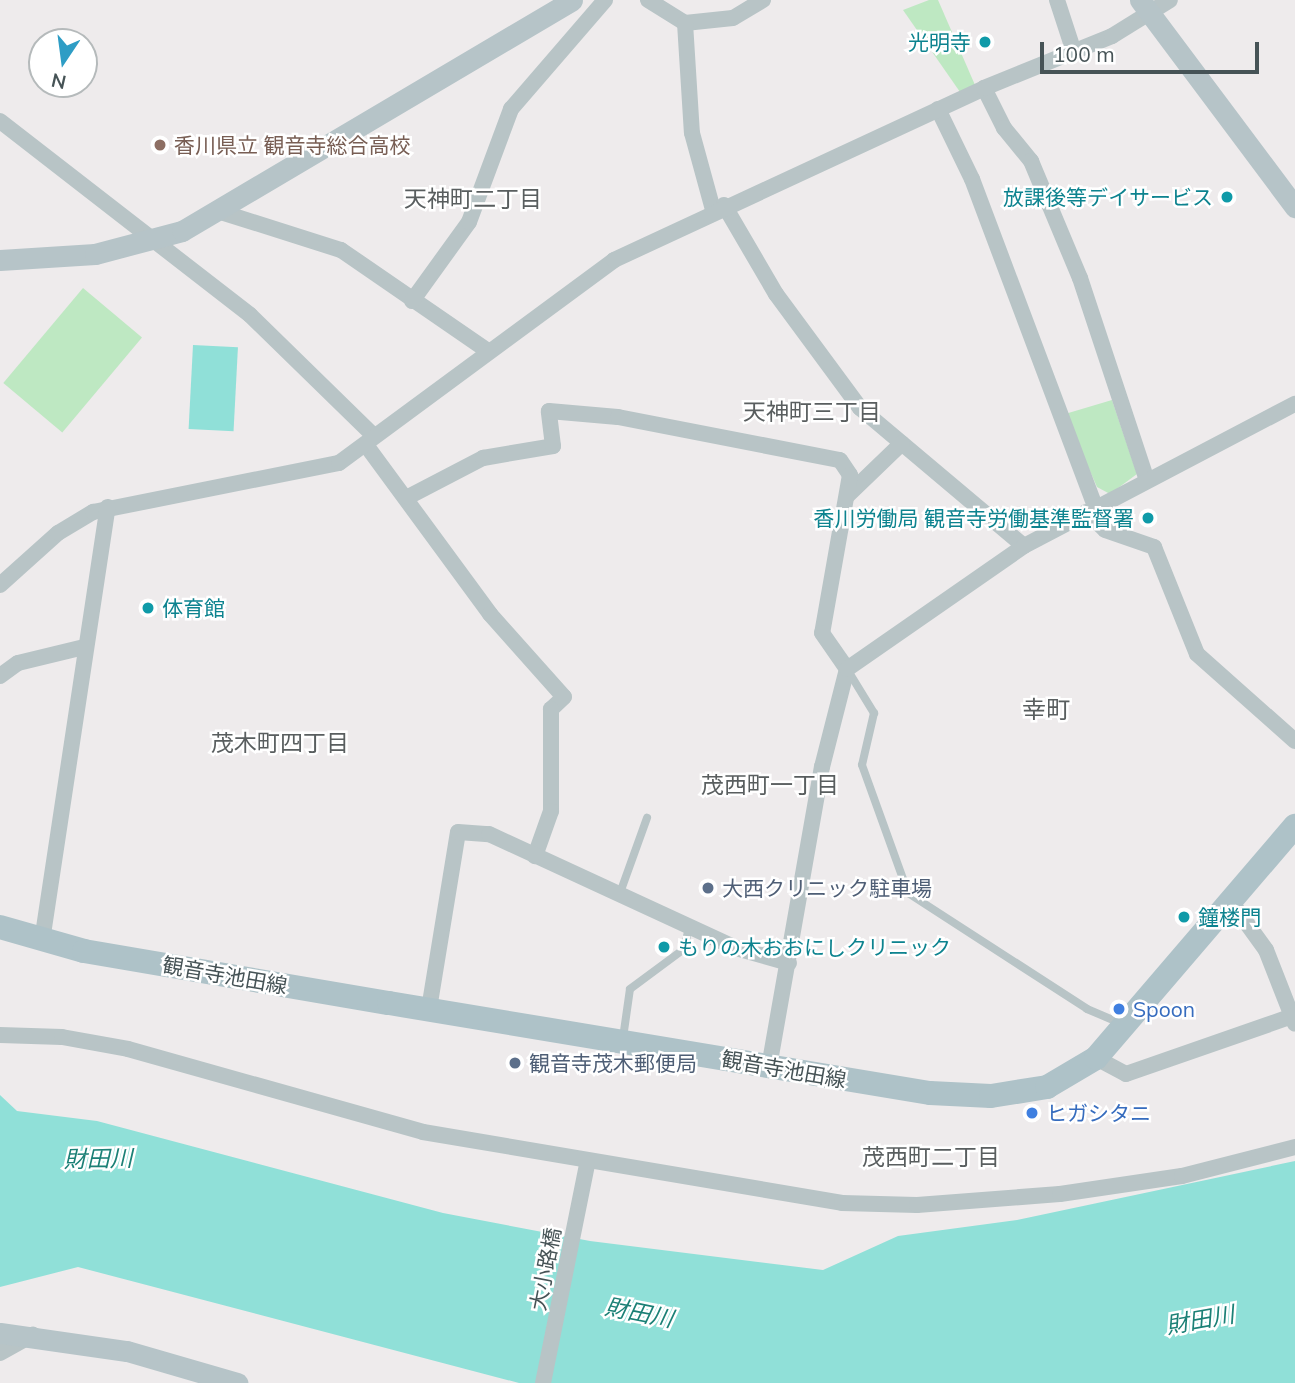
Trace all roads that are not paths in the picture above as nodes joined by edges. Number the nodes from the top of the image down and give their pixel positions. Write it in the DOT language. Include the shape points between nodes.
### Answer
graph roads {
  1 [pos="572,0"];
  2 [pos="605,0"];
  3 [pos="648,0"];
  4 [pos="763,0"];
  5 [pos="1057,0"];
  6 [pos="1170,0"];
  7 [pos="1144,7"];
  8 [pos="685,23"];
  9 [pos="1073,49"];
  10 [pos="984,88"];
  11 [pos="938,109"];
  12 [pos="0,121"];
  13 [pos="719,207"];
  14 [pos="1295,207"];
  15 [pos="221,212"];
  16 [pos="157,240"];
  17 [pos="0,260"];
  18 [pos="412,301"];
  19 [pos="488,351"];
  20 [pos="1295,404"];
  21 [pos="369,440"];
  22 [pos="902,443"];
  23 [pos="1146,478"];
  24 [pos="847,496"];
  25 [pos="408,497"];
  26 [pos="108,507"];
  27 [pos="1090,509"];
  28 [pos="1024,546"];
  29 [pos="0,585"];
  30 [pos="84,647"];
  31 [pos="847,669"];
  32 [pos="0,676"];
  33 [pos="1295,741"];
  34 [pos="647,818"];
  35 [pos="1295,826"];
  36 [pos="536,856"];
  37 [pos="620,893"];
  38 [pos="1232,903"];
  39 [pos="0,927"];
  40 [pos="689,927"];
  41 [pos="41,941"];
  42 [pos="789,963"];
  43 [pos="429,1009"];
  44 [pos="1294,1018"];
  45 [pos="1128,1027"];
  46 [pos="0,1035"];
  47 [pos="622,1041"];
  48 [pos="1096,1058"];
  49 [pos="769,1066"];
  50 [pos="1295,1147"];
  51 [pos="587,1164"];
  52 [pos="0,1333"];
  53 [pos="33,1335"];
  54 [pos="0,1353"];
  55 [pos="237,1383"];
  56 [pos="543,1383"];
  1 -- 15 [label="street"];
  2 -- 18 [label="street" via="511,109 469,222"];
  3 -- 8 [label="street"];
  4 -- 8 [label="street" via="733,18"];
  5 -- 9 [label="street"];
  6 -- 7 [label="street"];
  7 -- 9 [label="street"];
  7 -- 14 [label="street"];
  8 -- 13 [label="street" via="692,133"];
  9 -- 10 [label="street"];
  10 -- 11 [label="street"];
  10 -- 23 [label="street" via="1004,128 1031,161 1080,278"];
  11 -- 13 [label="street"];
  11 -- 27 [label="street" via="972,179"];
  12 -- 16 [label="street"];
  13 -- 19 [label="street" via="614,260"];
  13 -- 22 [label="street" via="860,408"];
  15 -- 16 [label="street"];
  15 -- 18 [label="street" via="341,250"];
  16 -- 17 [label="street" via="95,254"];
  16 -- 21 [label="street" via="250,314"];
  18 -- 19 [label="street"];
  19 -- 21 [label="street"];
  20 -- 23 [label="street"];
  21 -- 25 [label="street"];
  21 -- 26 [label="street" via="339,463"];
  22 -- 24 [label="street"];
  22 -- 28 [label="street"];
  23 -- 27 [label="street"];
  24 -- 25 [label="street" via="850,475 840,460 618,417 549,411 553,446 483,458"];
  24 -- 31 [label="street" via="822,633"];
  25 -- 36 [label="street" via="490,614 564,696 551,709 551,811"];
  26 -- 29 [label="street" via="58,533"];
  26 -- 30 [label="street"];
  27 -- 28 [label="street"];
  27 -- 33 [label="street" via="1105,530 1154,547 1197,654"];
  28 -- 31 [label="street"];
  30 -- 32 [label="street" via="18,663"];
  30 -- 41 [label="street"];
  31 -- 42 [label="street" via="821,766"];
  31 -- 45 [label="lane" via="874,713 862,765 908,893 1087,1009"];
  34 -- 37 [label="lane"];
  35 -- 38 [label="main road, 観音寺池田線"];
  36 -- 37 [label="street"];
  36 -- 43 [label="street" via="489,834 458,832"];
  37 -- 40 [label="street"];
  38 -- 44 [label="street" via="1266,950"];
  38 -- 45 [label="main road, 観音寺池田線"];
  39 -- 41 [label="main road, 観音寺池田線"];
  40 -- 42 [label="street"];
  40 -- 47 [label="lane" via="684,949 630,989"];
  41 -- 43 [label="main road, 観音寺池田線"];
  42 -- 49 [label="street"];
  43 -- 47 [label="main road, 観音寺池田線"];
  44 -- 48 [label="street" via="1126,1074"];
  45 -- 48 [label="main road, 観音寺池田線"];
  46 -- 51 [label="street" via="62,1037 128,1049 374,1120"];
  47 -- 49 [label="main road, 観音寺池田線"];
  48 -- 49 [label="main road, 観音寺池田線" via="1046,1087 991,1096 930,1093"];
  50 -- 51 [label="street" via="1142,1183 917,1205 794,1198"];
  51 -- 56 [label="street, 大小路橋"];
  52 -- 53 [label="street"];
  53 -- 54 [label="street"];
  53 -- 55 [label="street" via="127,1351"];
}
